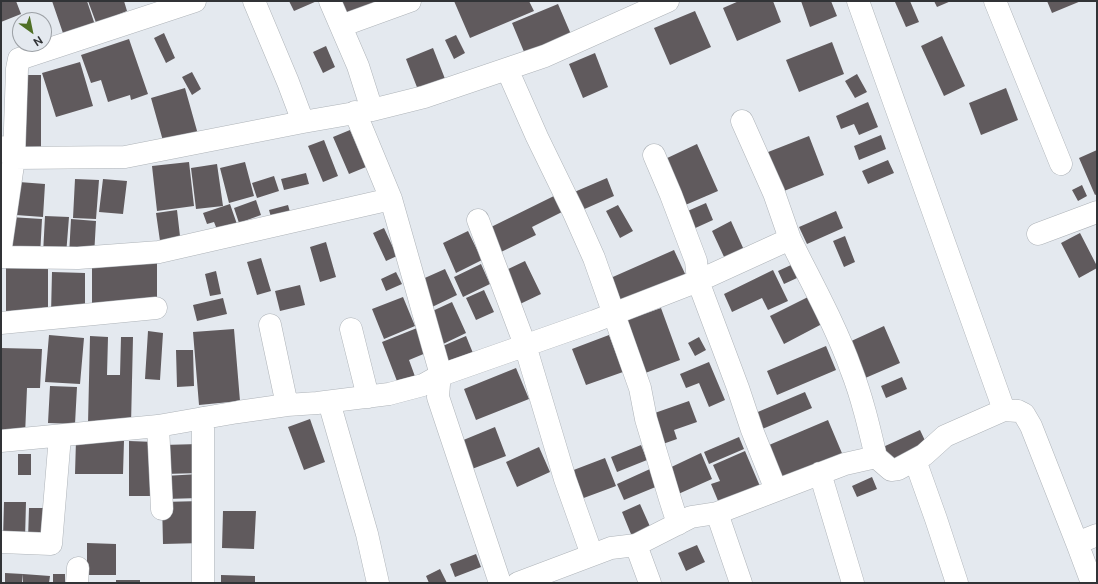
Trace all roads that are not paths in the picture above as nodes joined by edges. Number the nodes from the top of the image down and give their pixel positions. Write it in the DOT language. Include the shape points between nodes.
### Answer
graph roads {
  1 [pos="195,1"];
  2 [pos="254,1"];
  3 [pos="330,1"];
  4 [pos="410,1"];
  5 [pos="668,1"];
  6 [pos="858,1"];
  7 [pos="995,1"];
  8 [pos="341,26"];
  9 [pos="507,69"];
  10 [pos="363,111"];
  11 [pos="742,121"];
  12 [pos="302,122"];
  13 [pos="7,153"];
  14 [pos="654,156"];
  15 [pos="1061,164"];
  16 [pos="391,199"];
  17 [pos="1097,212"];
  18 [pos="478,220"];
  19 [pos="1038,234"];
  20 [pos="790,239"];
  21 [pos="1,247"];
  22 [pos="1,257"];
  23 [pos="698,281"];
  24 [pos="156,308"];
  25 [pos="613,314"];
  26 [pos="1,323"];
  27 [pos="270,325"];
  28 [pos="351,330"];
  29 [pos="526,345"];
  30 [pos="441,375"];
  31 [pos="368,397"];
  32 [pos="329,402"];
  33 [pos="287,405"];
  34 [pos="1004,410"];
  35 [pos="203,418"];
  36 [pos="158,426"];
  37 [pos="60,436"];
  38 [pos="1,441"];
  39 [pos="876,457"];
  40 [pos="915,460"];
  41 [pos="820,473"];
  42 [pos="776,490"];
  43 [pos="162,508"];
  44 [pos="717,512"];
  45 [pos="678,524"];
  46 [pos="1097,535"];
  47 [pos="1,542"];
  48 [pos="1077,543"];
  49 [pos="636,545"];
  50 [pos="592,555"];
  51 [pos="203,583"];
  52 [pos="378,583"];
  53 [pos="500,583"];
  54 [pos="518,583"];
  55 [pos="650,583"];
  56 [pos="741,583"];
  57 [pos="853,583"];
  58 [pos="957,583"];
  59 [pos="1092,583"];
  1 -- 13 [label="street" via="20,59"];
  2 -- 12 [label="street"];
  3 -- 8 [label="street"];
  4 -- 8 [label="street"];
  5 -- 9 [label="street" via="545,56"];
  6 -- 34 [label="street"];
  7 -- 15 [label="street"];
  8 -- 10 [label="street" via="358,66"];
  9 -- 10 [label="street" via="424,97"];
  9 -- 25 [label="street" via="536,137 594,258"];
  10 -- 12 [label="street"];
  10 -- 16 [label="street"];
  11 -- 20 [label="street" via="774,193"];
  12 -- 13 [label="street" via="126,157"];
  13 -- 21 [label="street"];
  14 -- 23 [label="street" via="696,260"];
  16 -- 22 [label="street" via="159,252 78,258"];
  16 -- 30 [label="street"];
  17 -- 19 [label="street"];
  18 -- 29 [label="street"];
  20 -- 23 [label="street"];
  20 -- 39 [label="street" via="829,317 851,369"];
  23 -- 25 [label="street"];
  23 -- 42 [label="street"];
  24 -- 26 [label="street"];
  25 -- 29 [label="street"];
  25 -- 45 [label="street" via="640,388 646,419"];
  27 -- 33 [label="street"];
  28 -- 31 [label="street"];
  29 -- 30 [label="street"];
  29 -- 50 [label="street" via="565,479"];
  30 -- 31 [label="street" via="407,390"];
  30 -- 53 [label="street" via="438,398"];
  31 -- 32 [label="street"];
  32 -- 33 [label="street"];
  32 -- 52 [label="street" via="367,534"];
  33 -- 35 [label="street"];
  34 -- 40 [label="street" via="945,436"];
  34 -- 48 [label="street" via="1024,414 1031,426"];
  35 -- 36 [label="street"];
  35 -- 51 [label="street"];
  36 -- 37 [label="street"];
  36 -- 43 [label="street"];
  37 -- 38 [label="street"];
  37 -- 47 [label="street" via="51,544"];
  39 -- 40 [label="street" via="891,470"];
  39 -- 41 [label="street"];
  40 -- 58 [label="street"];
  41 -- 42 [label="street"];
  41 -- 57 [label="street"];
  42 -- 44 [label="street"];
  44 -- 45 [label="street" via="691,517"];
  44 -- 56 [label="street"];
  45 -- 49 [label="street"];
  46 -- 48 [label="street"];
  48 -- 59 [label="street"];
  49 -- 50 [label="street" via="611,548"];
  49 -- 55 [label="street"];
  50 -- 54 [label="street"];
}
